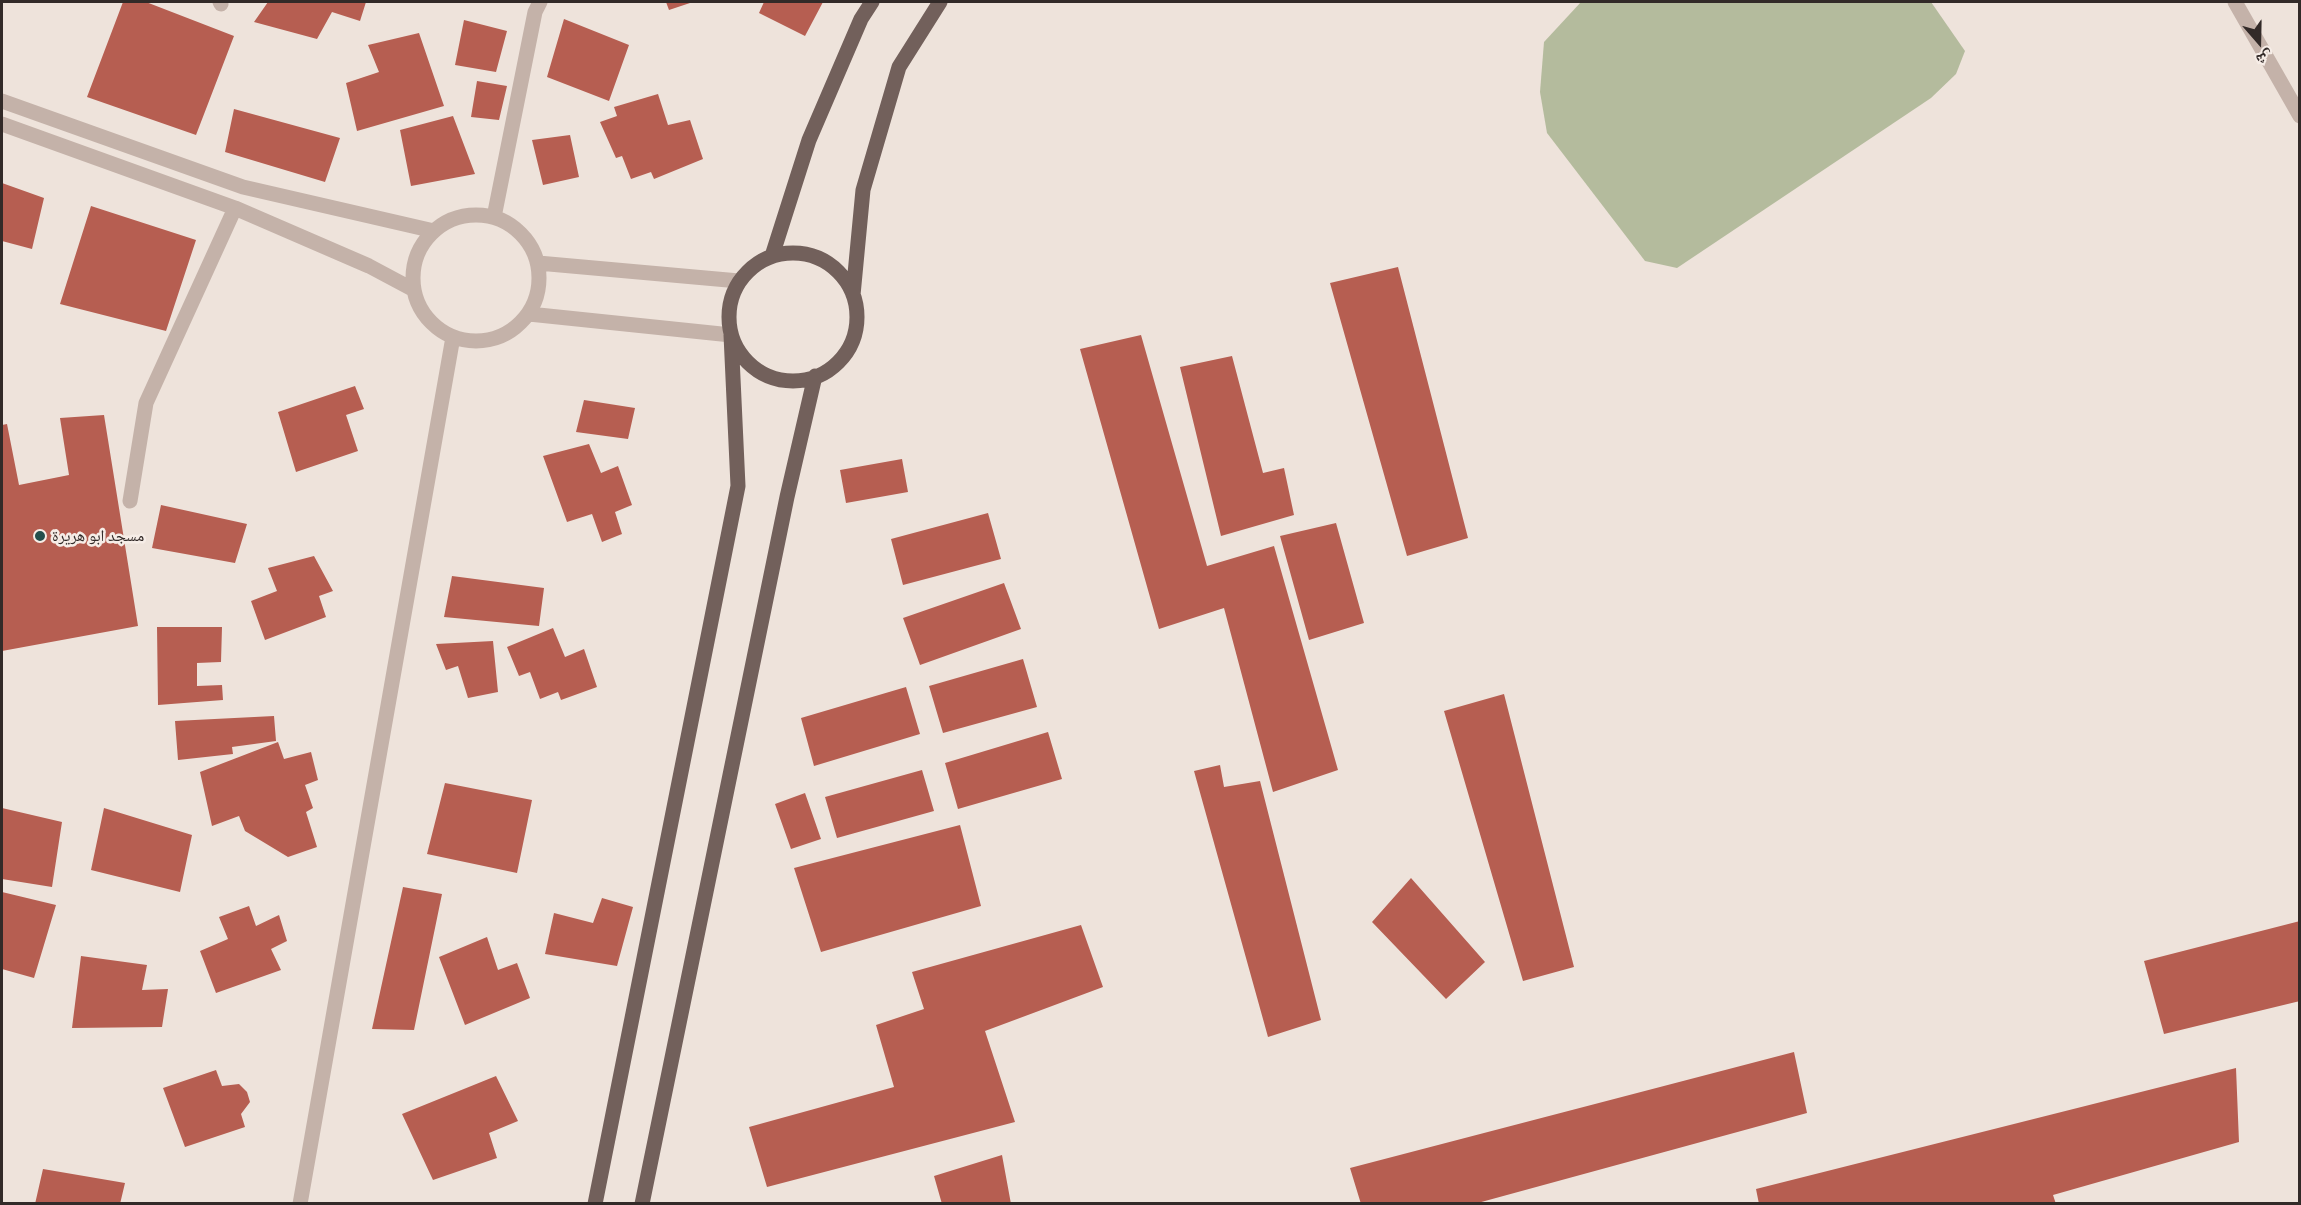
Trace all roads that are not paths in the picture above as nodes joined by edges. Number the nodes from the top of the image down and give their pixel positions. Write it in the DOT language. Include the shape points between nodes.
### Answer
graph roads {
  1 [pos="540,2"];
  2 [pos="872,2"];
  3 [pos="940,2"];
  4 [pos="2235,2"];
  5 [pos="2,101"];
  6 [pos="2300,116"];
  7 [pos="2,124"];
  8 [pos="235,208"];
  9 [pos="494,218"];
  10 [pos="434,231"];
  11 [pos="772,256"];
  12 [pos="538,263"];
  13 [pos="739,281"];
  14 [pos="414,290"];
  15 [pos="853,295"];
  16 [pos="529,314"];
  17 [pos="731,336"];
  18 [pos="453,337"];
  19 [pos="815,376"];
  20 [pos="130,501"];
  21 [pos="300,1203"];
  22 [pos="594,1203"];
  23 [pos="642,1203"];
  1 -- 9 [label="street"];
  2 -- 11 [label="main road" via="861,18 809,140"];
  3 -- 15 [label="main road" via="895,78 862,190"];
  4 -- 6 [label="street"];
  5 -- 10 [label="street" via="243,187"];
  7 -- 8 [label="street"];
  8 -- 14 [label="street" via="369,266"];
  8 -- 20 [label="street" via="146,403"];
  9 -- 10 [label="street" via="473,215 452,220"];
  9 -- 12 [label="street" via="522,234"];
  10 -- 14 [label="street" via="421,249 414,269"];
  11 -- 13 [label="main road"];
  11 -- 15 [label="main road" via="792,253 830,264"];
  12 -- 13 [label="street"];
  12 -- 16 [label="street" via="540,280"];
  13 -- 17 [label="main road" via="728,317"];
  14 -- 18 [label="street" via="421,310 435,326"];
  15 -- 19 [label="main road" via="857,314 846,352 833,366"];
  16 -- 17 [label="street"];
  16 -- 18 [label="street" via="514,329 495,338 474,341"];
  17 -- 19 [label="main road" via="740,355 755,369 774,378 795,381"];
  17 -- 22 [label="main road" via="738,486"];
  18 -- 21 [label="street"];
  19 -- 23 [label="main road"];
}
